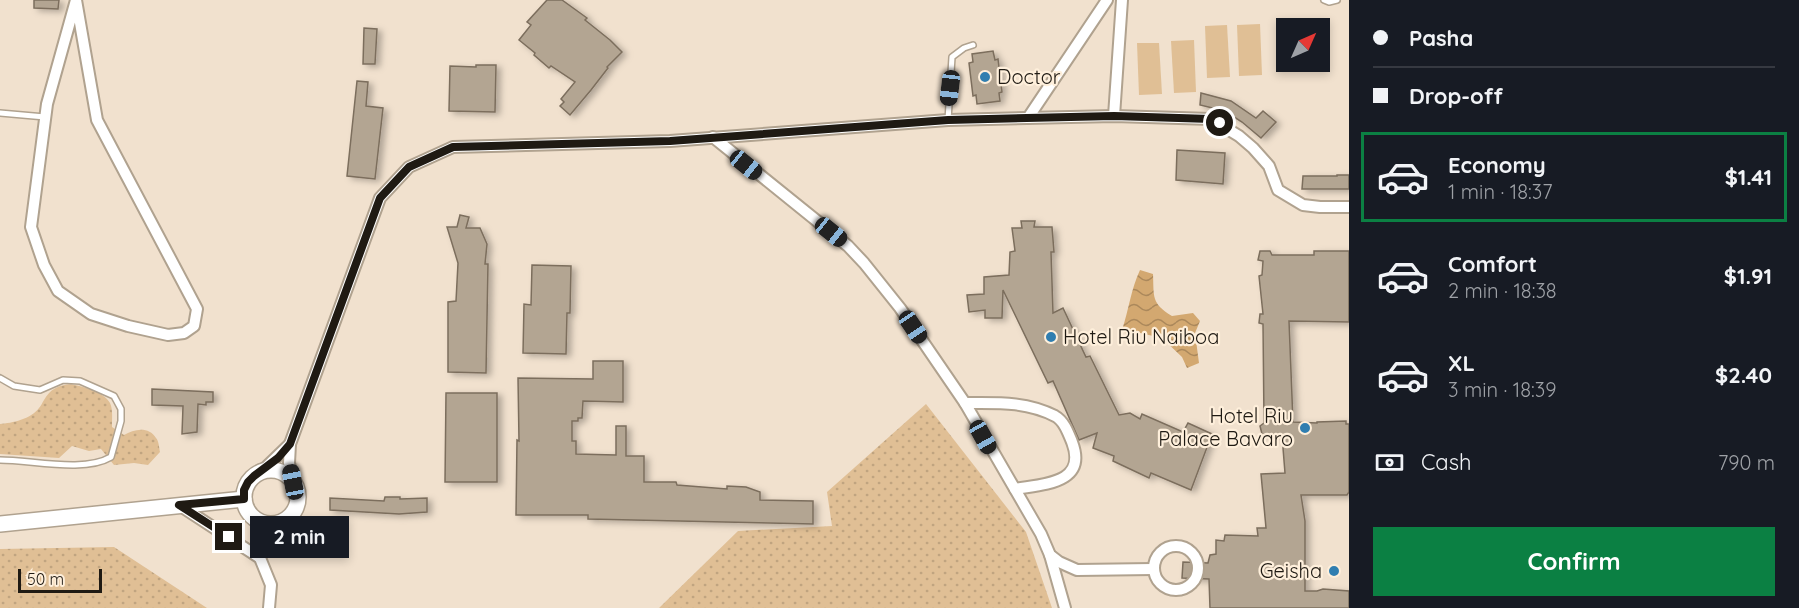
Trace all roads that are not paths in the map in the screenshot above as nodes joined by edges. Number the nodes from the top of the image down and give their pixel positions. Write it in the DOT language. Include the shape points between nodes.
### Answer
graph roads {
  1 [pos="76,0"];
  2 [pos="1107,0"];
  3 [pos="1122,0"];
  4 [pos="1324,0"];
  5 [pos="1337,0"];
  6 [pos="973,45"];
  7 [pos="0,113"];
  8 [pos="1114,116"];
  9 [pos="45,117"];
  10 [pos="1028,118"];
  11 [pos="948,120"];
  12 [pos="712,137"];
  13 [pos="1349,207"];
  14 [pos="0,378"];
  15 [pos="965,403"];
  16 [pos="290,444"];
  17 [pos="0,460"];
  18 [pos="261,472"];
  19 [pos="293,482"];
  20 [pos="1014,489"];
  21 [pos="244,499"];
  22 [pos="179,505"];
  23 [pos="0,524"];
  24 [pos="1050,555"];
  25 [pos="1154,569"];
  26 [pos="269,608"];
  27 [pos="1065,608"];
  1 -- 9 [label="street"];
  1 -- 9 [label="street" via="98,120 197,309 194,326 184,333 168,335 91,314 58,291 31,227"];
  2 -- 10 [label="street"];
  3 -- 8 [label="street"];
  4 -- 5 [label="lane"];
  6 -- 11 [label="lane" via="952,57"];
  7 -- 9 [label="lane"];
  8 -- 10 [label="street"];
  8 -- 13 [label="street" via="1211,119 1253,148 1269,166 1278,190 1303,205"];
  10 -- 11 [label="street"];
  11 -- 12 [label="street"];
  12 -- 15 [label="street" via="848,246 900,308"];
  12 -- 16 [label="street" via="453,147 409,167 380,198"];
  14 -- 17 [label="lane" via="14,386 40,390 63,380 80,381 114,396 121,409 121,421 111,457 101,463"];
  15 -- 20 [label="street"];
  15 -- 20 [label="street" via="1016,403 1041,410 1062,422 1075,449 1071,473 1055,482"];
  16 -- 18 [label="street"];
  16 -- 19 [label="street"];
  18 -- 19 [label="street" via="278,471"];
  18 -- 21 [label="street" via="248,482"];
  19 -- 21 [label="street" via="298,499 284,521 258,521"];
  20 -- 24 [label="street"];
  21 -- 22 [label="street"];
  22 -- 23 [label="street"];
  22 -- 26 [label="street" via="260,558 271,585"];
  24 -- 25 [label="street" via="1077,570"];
  24 -- 27 [label="street"];
  25 -- 25 [label="street" via="1159,582 1172,590 1187,587 1198,569 1194,555 1176,545 1162,550"];
}
